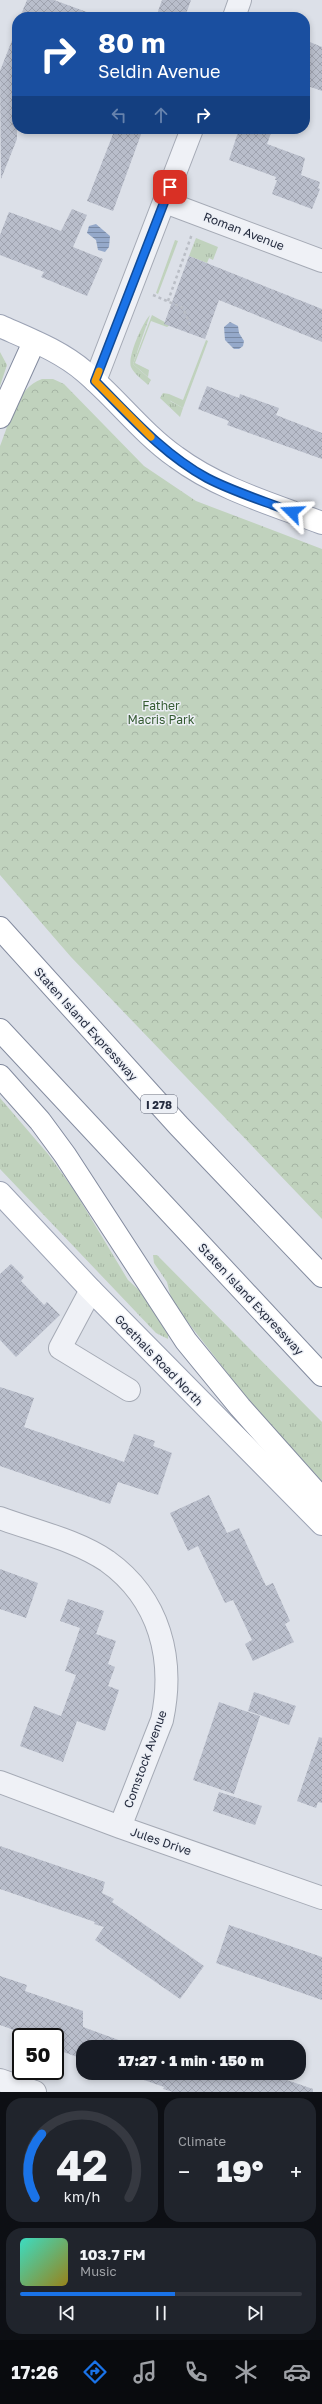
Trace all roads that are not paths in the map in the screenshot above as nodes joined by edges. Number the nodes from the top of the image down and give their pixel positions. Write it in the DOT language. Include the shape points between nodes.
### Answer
graph roads {
  1 [pos="240,0"];
  2 [pos="236,12"];
  3 [pos="190,134"];
  4 [pos="165,202"];
  5 [pos="322,261"];
  6 [pos="0,326"];
  7 [pos="34,342"];
  8 [pos="95,381"];
  9 [pos="0,417"];
  10 [pos="322,523"];
  11 [pos="0,928"];
  12 [pos="0,1030"];
  13 [pos="0,1076"];
  14 [pos="0,1193"];
  15 [pos="322,1276"];
  16 [pos="91,1290"];
  17 [pos="322,1375"];
  18 [pos="129,1390"];
  19 [pos="322,1499"];
  20 [pos="0,1518"];
  21 [pos="322,1524"];
  22 [pos="0,1782"];
  23 [pos="120,1827"];
  24 [pos="322,1898"];
  25 [pos="0,2080"];
  26 [pos="36,2092"];
  1 -- 2 [label="street"];
  3 -- 4 [label="street"];
  4 -- 5 [label="street, Roman Avenue"];
  4 -- 8 [label="street"];
  6 -- 7 [label="main road"];
  7 -- 8 [label="main road" via="70,361"];
  7 -- 9 [label="main road"];
  8 -- 10 [label="main road" via="158,444 190,467 227,487"];
  11 -- 15 [label="main road, Staten Island Expressway / I 278" via="173,1120"];
  12 -- 17 [label="main road, Staten Island Expressway"];
  13 -- 19 [label="main road" via="40,1121 65,1155 186,1341 240,1407"];
  14 -- 16 [label="main road, Goethals Road North"];
  16 -- 18 [label="street" via="60,1348"];
  16 -- 21 [label="main road, Goethals Road North"];
  20 -- 23 [label="street, Comstock Avenue" via="83,1548 106,1561 128,1580 146,1603 157,1624 168,1676 166,1702 162,1720"];
  22 -- 23 [label="street, Jules Drive"];
  23 -- 24 [label="street, Jules Drive"];
  25 -- 26 [label="street"];
}
